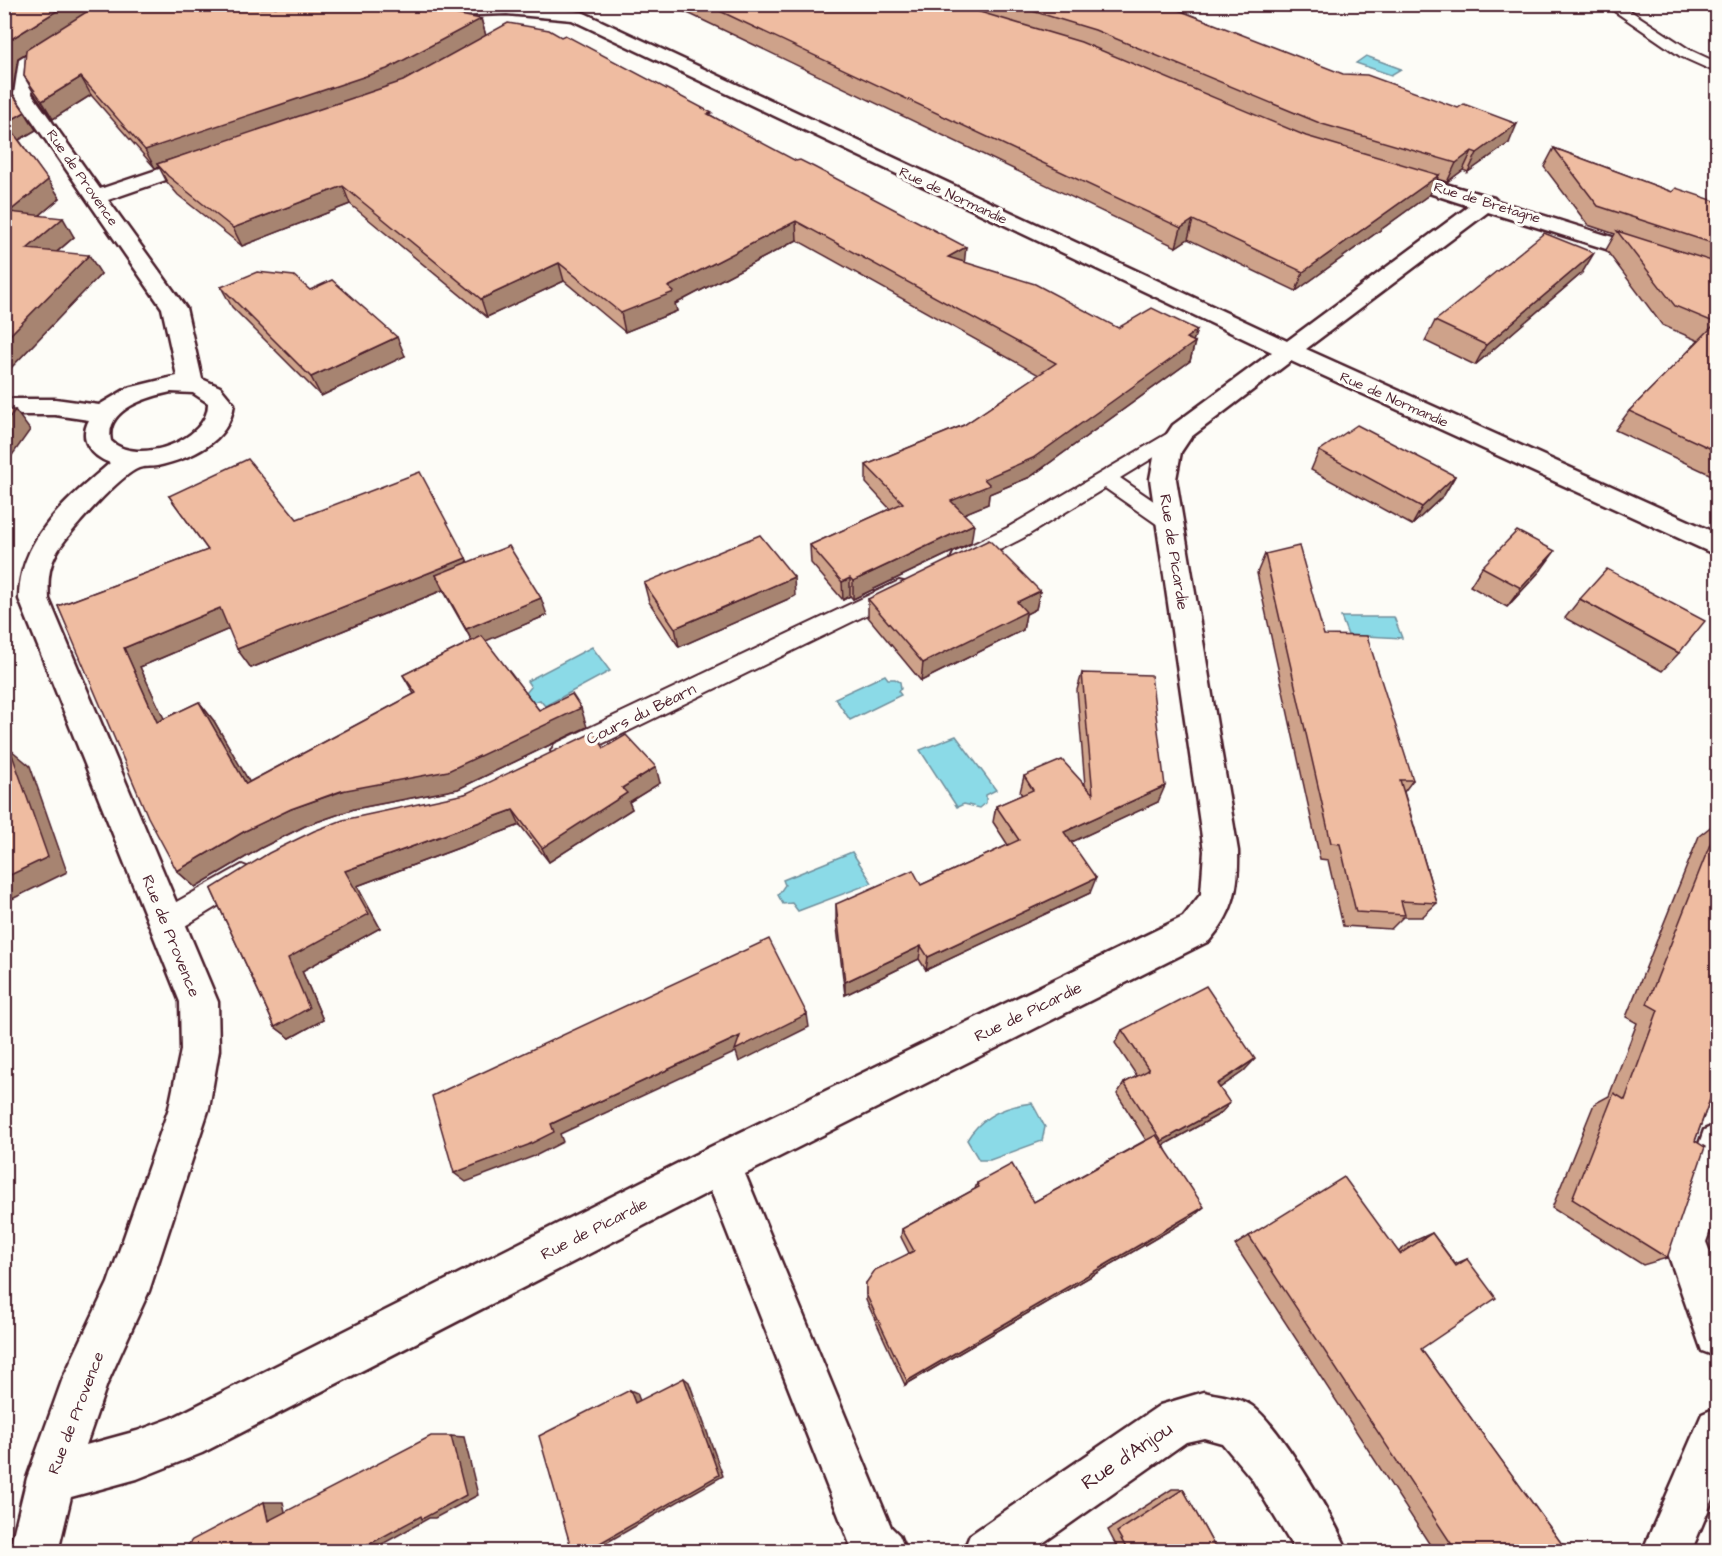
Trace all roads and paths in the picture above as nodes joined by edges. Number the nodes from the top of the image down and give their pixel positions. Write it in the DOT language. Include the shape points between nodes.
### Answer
graph roads {
  1 [pos="1610,4"];
  2 [pos="555,7"];
  3 [pos="111,9"];
  4 [pos="372,14"];
  5 [pos="516,26"];
  6 [pos="1718,69"];
  7 [pos="220,154"];
  8 [pos="1375,169"];
  9 [pos="96,197"];
  10 [pos="1487,202"];
  11 [pos="1718,277"];
  12 [pos="1287,351"];
  13 [pos="191,384"];
  14 [pos="4,407"];
  15 [pos="105,414"];
  16 [pos="1182,431"];
  17 [pos="132,459"];
  18 [pos="1105,478"];
  19 [pos="1170,522"];
  20 [pos="1718,546"];
  21 [pos="538,764"];
  22 [pos="262,866"];
  23 [pos="165,922"];
  24 [pos="1718,1144"];
  25 [pos="721,1164"];
  26 [pos="1718,1335"];
  27 [pos="1718,1430"];
  28 [pos="51,1478"];
  29 [pos="33,1551"];
  30 [pos="882,1551"];
  31 [pos="987,1551"];
  32 [pos="1323,1551"];
  33 [pos="1666,1551"];
  1 -- 6 [label="lane" via="1685,54"];
  2 -- 4 [label="street, Rue de Normandie"];
  2 -- 5 [label="street"];
  2 -- 12 [label="street, Rue de Normandie"];
  3 -- 9 [label="street, Rue de Provence" via="25,64 23,94"];
  7 -- 9 [label="street"];
  8 -- 10 [label="street, Rue de Bretagne"];
  9 -- 13 [label="street, Rue de Provence" via="174,308"];
  10 -- 11 [label="street, Rue de Bretagne"];
  10 -- 12 [label="street, Rue de Picardie"];
  12 -- 16 [label="street, Rue de Picardie"];
  12 -- 20 [label="street, Rue de Normandie"];
  13 -- 15 [label="street" via="141,391"];
  13 -- 17 [label="street" via="216,394 221,404 218,420 191,445 154,458"];
  14 -- 15 [label="street" via="55,407"];
  15 -- 17 [label="street" via="98,428 100,446 111,454"];
  16 -- 18 [label="lane, Cours du Béarn"];
  16 -- 19 [label="street, Rue de Picardie" via="1168,452 1163,479"];
  17 -- 23 [label="street, Rue de Provence" via="88,498 48,543 35,571 34,599"];
  18 -- 19 [label="lane"];
  18 -- 21 [label="lane, Cours du Béarn" via="1016,533"];
  19 -- 25 [label="street, Rue de Picardie" via="1221,851 1221,889 1214,911 1196,929"];
  22 -- 23 [label="lane"];
  23 -- 28 [label="street, Rue de Provence" via="199,1002 200,1050 189,1108 127,1291 86,1378"];
  24 -- 26 [label="street" via="1685,1242"];
  25 -- 28 [label="street, Rue de Picardie" via="185,1436 137,1455"];
  25 -- 30 [label="street" via="874,1544"];
  27 -- 33 [label="street"];
  28 -- 29 [label="street, Rue de Provence"];
  31 -- 32 [label="street, Rue d'Anjou" via="1176,1421 1204,1415 1236,1423 1269,1462"];
}
